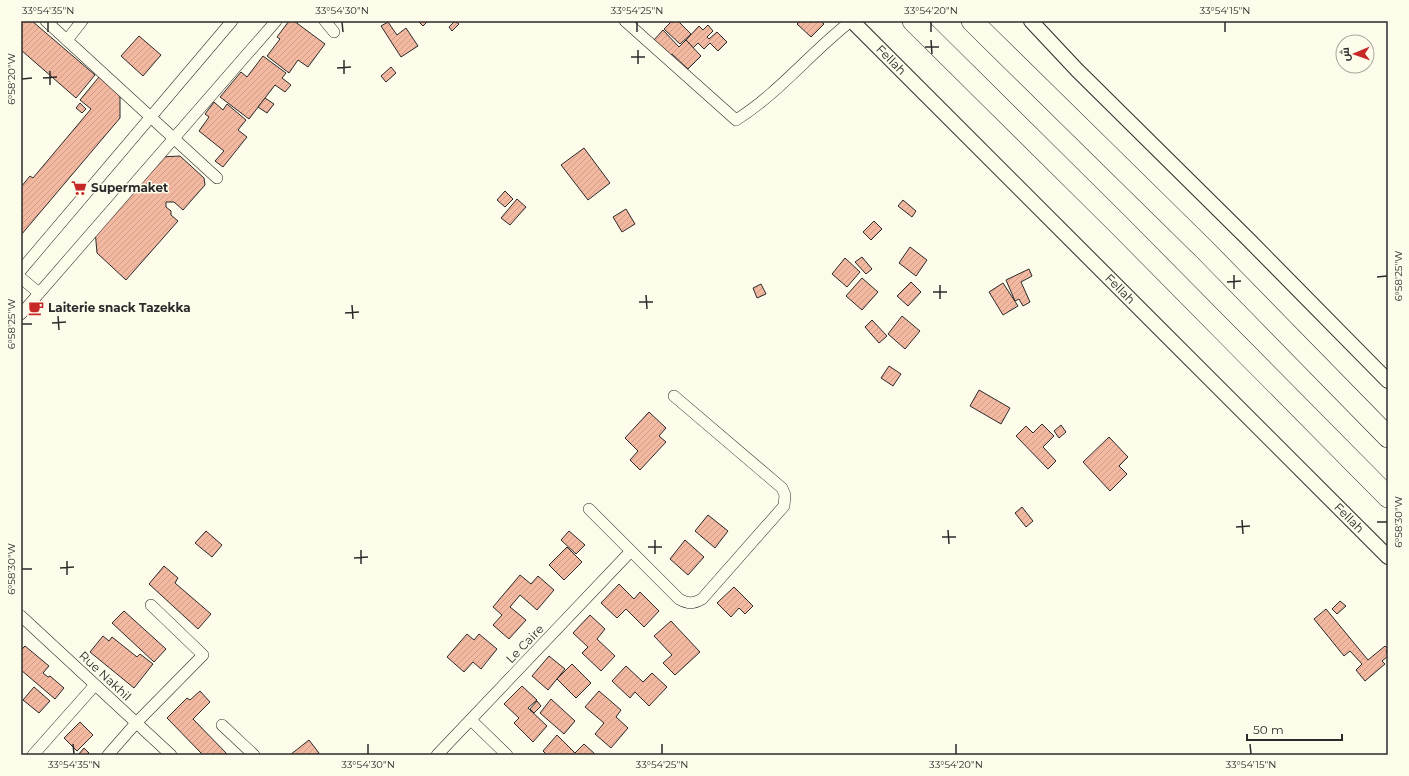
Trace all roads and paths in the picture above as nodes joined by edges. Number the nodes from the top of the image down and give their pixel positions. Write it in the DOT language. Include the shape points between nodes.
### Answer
graph roads {
  1 [pos="46,21"];
  2 [pos="82,21"];
  3 [pos="232,21"];
  4 [pos="276,21"];
  5 [pos="325,21"];
  6 [pos="625,21"];
  7 [pos="851,21"];
  8 [pos="913,21"];
  9 [pos="972,21"];
  10 [pos="1031,21"];
  11 [pos="334,32"];
  12 [pos="67,40"];
  13 [pos="151,117"];
  14 [pos="173,138"];
  15 [pos="217,178"];
  16 [pos="21,270"];
  17 [pos="21,278"];
  18 [pos="39,293"];
  19 [pos="21,314"];
  20 [pos="1388,381"];
  21 [pos="674,396"];
  22 [pos="1388,437"];
  23 [pos="1388,497"];
  24 [pos="589,509"];
  25 [pos="631,551"];
  26 [pos="1388,556"];
  27 [pos="151,605"];
  28 [pos="23,621"];
  29 [pos="96,685"];
  30 [pos="471,720"];
  31 [pos="136,723"];
  32 [pos="222,725"];
  33 [pos="33,755"];
  34 [pos="108,755"];
  35 [pos="171,755"];
  36 [pos="254,755"];
  37 [pos="437,755"];
  38 [pos="507,755"];
  1 -- 12 [label="street"];
  2 -- 12 [label="street"];
  3 -- 13 [label="street"];
  4 -- 14 [label="street"];
  5 -- 11 [label="street"];
  6 -- 7 [label="street" via="736,120 765,99"];
  7 -- 26 [label="street, Fellah"];
  8 -- 23 [label="highway"];
  9 -- 22 [label="highway" via="1204,249"];
  10 -- 20 [label="street"];
  12 -- 13 [label="street"];
  13 -- 14 [label="street"];
  13 -- 16 [label="street"];
  14 -- 15 [label="street"];
  14 -- 18 [label="street"];
  17 -- 18 [label="street"];
  18 -- 19 [label="street"];
  21 -- 25 [label="street" via="782,488 785,495 784,506 702,599 695,603 690,604 679,599"];
  24 -- 25 [label="street"];
  25 -- 30 [label="street, Le Caire"];
  27 -- 31 [label="street" via="203,655"];
  28 -- 29 [label="street, Rue Nakhil"];
  29 -- 31 [label="street, Rue Nakhil"];
  29 -- 33 [label="street"];
  30 -- 37 [label="street, Le Caire"];
  30 -- 38 [label="street"];
  31 -- 34 [label="street"];
  31 -- 35 [label="street, Rue Nakhil"];
  32 -- 36 [label="street"];
}
